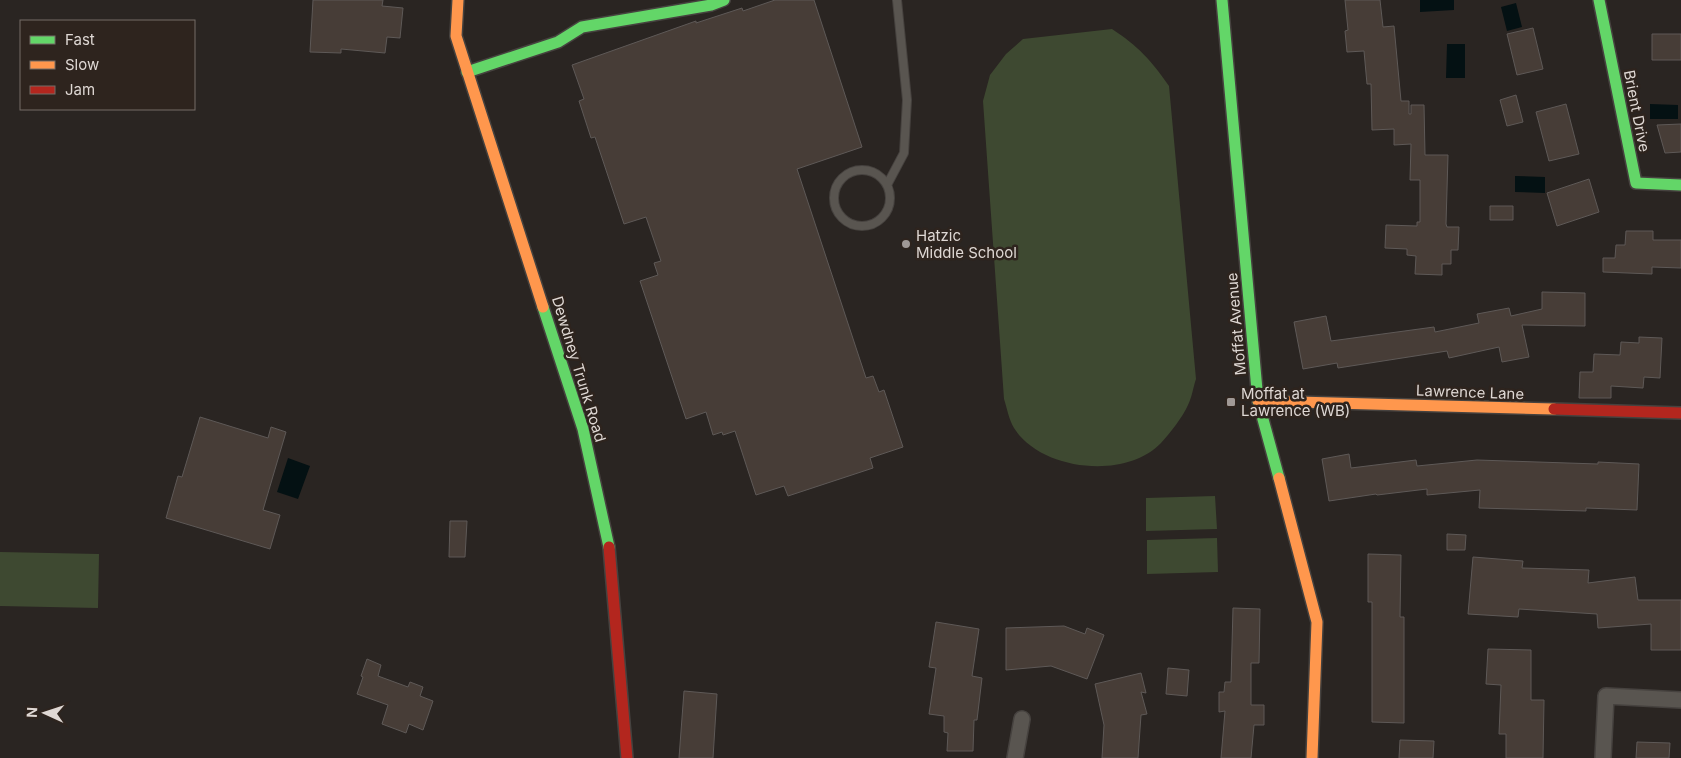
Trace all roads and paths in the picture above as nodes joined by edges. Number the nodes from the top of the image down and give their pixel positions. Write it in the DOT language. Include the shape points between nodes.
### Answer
graph roads {
  1 [pos="458,0"];
  2 [pos="724,0"];
  3 [pos="897,0"];
  4 [pos="1222,0"];
  5 [pos="1599,0"];
  6 [pos="467,72"];
  7 [pos="887,185"];
  8 [pos="1681,185"];
  9 [pos="1258,402"];
  10 [pos="1681,413"];
  11 [pos="1681,700"];
  12 [pos="1022,719"];
  13 [pos="627,758"];
  14 [pos="1014,758"];
  15 [pos="1312,758"];
  16 [pos="1603,758"];
  1 -- 6 [label="street, Dewdney Trunk Road" via="456,36"];
  2 -- 6 [label="street" via="582,27 558,42"];
  3 -- 7 [label="lane" via="906,100 905,136 904,153"];
  4 -- 9 [label="street, Moffat Avenue"];
  5 -- 8 [label="street, Brient Drive" via="1636,183"];
  6 -- 13 [label="street, Dewdney Trunk Road" via="584,429 608,540"];
  7 -- 7 [label="lane" via="890,203 881,219 873,224 855,226 840,216 834,199 846,175 864,170 881,178"];
  9 -- 10 [label="street, Lawrence Lane"];
  9 -- 15 [label="street, Moffat Avenue" via="1317,622"];
  11 -- 16 [label="street" via="1606,696"];
  12 -- 14 [label="street"];
}
